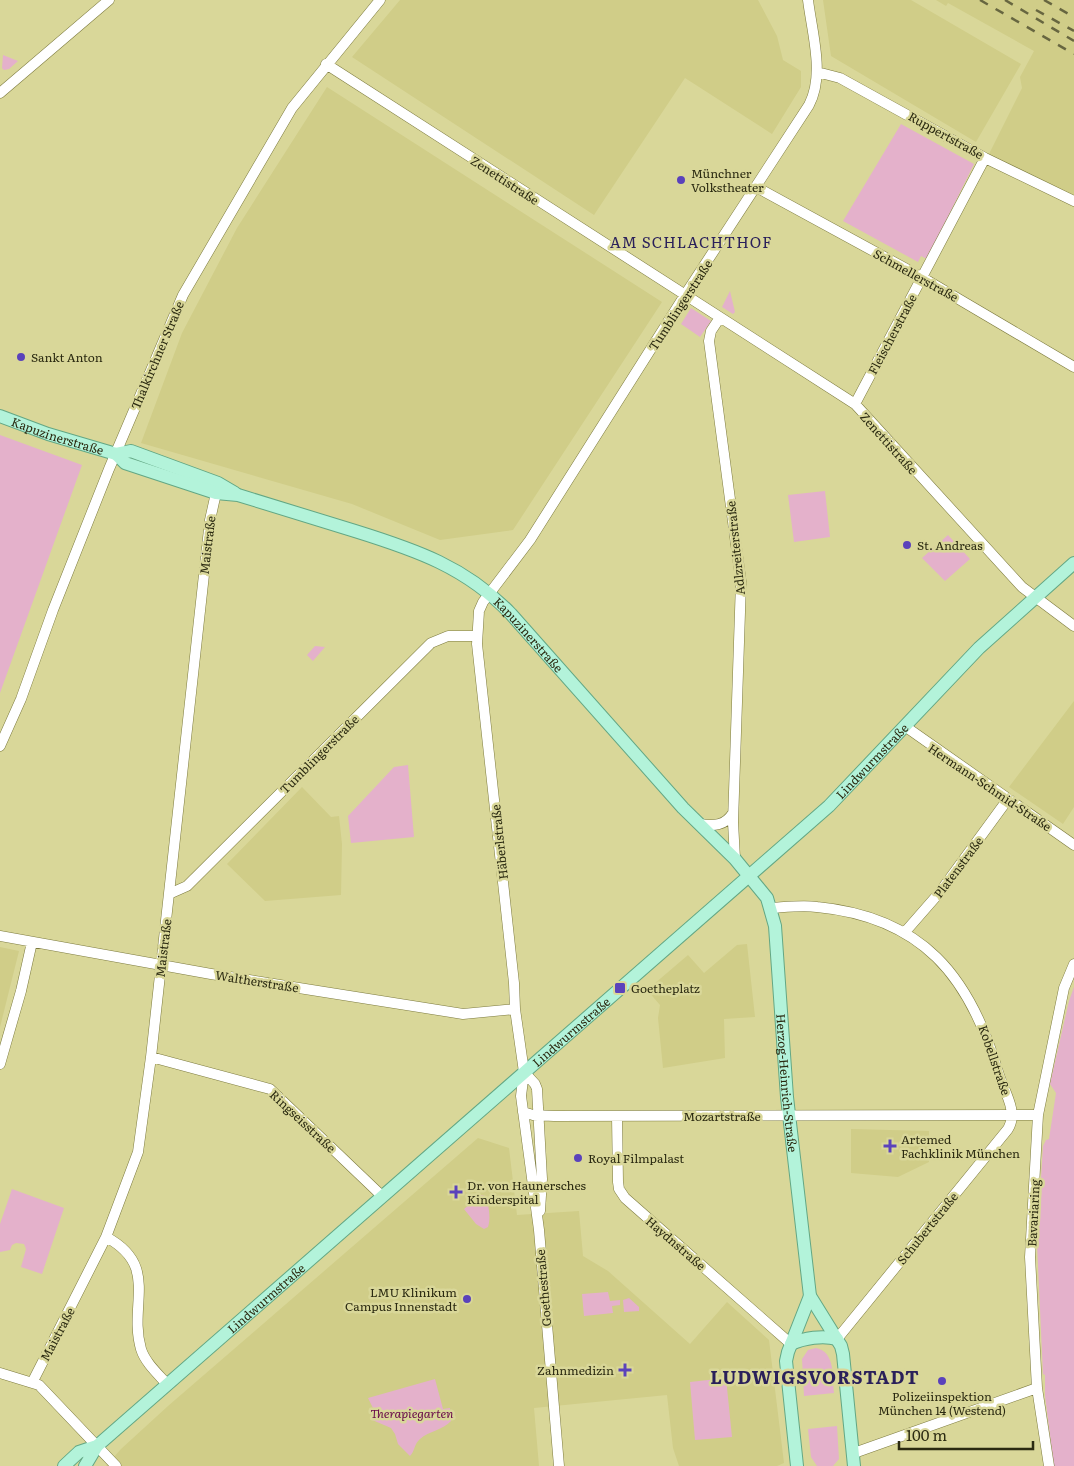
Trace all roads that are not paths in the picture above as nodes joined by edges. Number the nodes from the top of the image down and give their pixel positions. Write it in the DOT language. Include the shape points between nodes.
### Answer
graph roads {
  1 [pos="109,0"];
  2 [pos="380,0"];
  3 [pos="808,0"];
  4 [pos="326,64"];
  5 [pos="817,72"];
  6 [pos="1,91"];
  7 [pos="986,158"];
  8 [pos="756,187"];
  9 [pos="1074,201"];
  10 [pos="922,278"];
  11 [pos="685,295"];
  12 [pos="720,319"];
  13 [pos="1074,367"];
  14 [pos="855,404"];
  15 [pos="0,416"];
  16 [pos="116,454"];
  17 [pos="216,493"];
  18 [pos="238,495"];
  19 [pos="1074,563"];
  20 [pos="489,593"];
  21 [pos="1034,597"];
  22 [pos="480,611"];
  23 [pos="1074,626"];
  24 [pos="477,636"];
  25 [pos="906,727"];
  26 [pos="0,746"];
  27 [pos="1008,800"];
  28 [pos="734,812"];
  29 [pos="699,824"];
  30 [pos="1074,844"];
  31 [pos="735,859"];
  32 [pos="750,876"];
  33 [pos="169,894"];
  34 [pos="772,908"];
  35 [pos="905,932"];
  36 [pos="0,936"];
  37 [pos="32,942"];
  38 [pos="1074,964"];
  39 [pos="160,965"];
  40 [pos="515,1009"];
  41 [pos="152,1057"];
  42 [pos="0,1064"];
  43 [pos="524,1072"];
  44 [pos="523,1112"];
  45 [pos="1012,1115"];
  46 [pos="1038,1115"];
  47 [pos="539,1116"];
  48 [pos="617,1116"];
  49 [pos="789,1116"];
  50 [pos="382,1196"];
  51 [pos="538,1230"];
  52 [pos="106,1237"];
  53 [pos="810,1296"];
  54 [pos="837,1339"];
  55 [pos="791,1344"];
  56 [pos="0,1373"];
  57 [pos="33,1381"];
  58 [pos="166,1383"];
  59 [pos="1037,1388"];
  60 [pos="97,1446"];
  61 [pos="854,1463"];
  62 [pos="64,1466"];
  63 [pos="85,1466"];
  64 [pos="116,1466"];
  65 [pos="559,1466"];
  66 [pos="797,1466"];
  67 [pos="1049,1466"];
  1 -- 6 [label="street"];
  2 -- 4 [label="street, Thalkirchner Straße"];
  3 -- 5 [label="street, Tumblingerstraße"];
  4 -- 11 [label="street, Zenettistraße"];
  4 -- 16 [label="street, Thalkirchner Straße" via="276,132 183,295"];
  5 -- 7 [label="street, Ruppertstraße" via="840,78"];
  5 -- 8 [label="street, Tumblingerstraße" via="809,105"];
  7 -- 9 [label="street, Ruppertstraße"];
  7 -- 10 [label="street, Fleischerstraße"];
  8 -- 10 [label="street, Schmellerstraße"];
  8 -- 11 [label="street, Tumblingerstraße"];
  10 -- 13 [label="street, Schmellerstraße"];
  10 -- 14 [label="street, Fleischerstraße"];
  11 -- 12 [label="street, Zenettistraße"];
  11 -- 20 [label="street, Tumblingerstraße" via="530,540"];
  12 -- 14 [label="street, Zenettistraße"];
  12 -- 28 [label="street, Adlzreiterstraße" via="709,341 741,582"];
  14 -- 21 [label="street, Zenettistraße" via="937,497"];
  15 -- 16 [label="main road, Kapuzinerstraße"];
  16 -- 17 [label="main road, Kapuzinerstraße" via="125,463"];
  16 -- 18 [label="main road, Kapuzinerstraße" via="131,451 218,483"];
  16 -- 26 [label="street, Thalkirchner Straße"];
  17 -- 18 [label="main road, Kapuzinerstraße"];
  17 -- 33 [label="street, Maistraße" via="210,520"];
  18 -- 20 [label="main road, Kapuzinerstraße" via="412,549 447,564"];
  19 -- 21 [label="main road, Lindwurmstraße"];
  20 -- 22 [label="street, Tumblingerstraße"];
  20 -- 29 [label="main road, Kapuzinerstraße" via="512,614"];
  21 -- 23 [label="street, Zenettistraße"];
  21 -- 25 [label="main road, Lindwurmstraße" via="979,648"];
  22 -- 24 [label="street, Häberlstraße"];
  24 -- 33 [label="street, Tumblingerstraße" via="448,636 431,643 187,886"];
  24 -- 40 [label="street, Häberlstraße"];
  25 -- 27 [label="street, Hermann-Schmid-Straße"];
  25 -- 32 [label="main road, Lindwurmstraße" via="829,806"];
  27 -- 30 [label="street, Hermann-Schmid-Straße"];
  27 -- 35 [label="street, Platenstraße" via="940,892"];
  28 -- 29 [label="street" via="729,820 720,824"];
  28 -- 31 [label="street, Adlzreiterstraße"];
  29 -- 31 [label="main road, Kapuzinerstraße"];
  31 -- 32 [label="main road, Kapuzinerstraße"];
  32 -- 34 [label="main road, Herzog-Heinrich-Straße"];
  32 -- 43 [label="main road, Lindwurmstraße"];
  33 -- 39 [label="street, Maistraße"];
  34 -- 35 [label="street, Kobellstraße" via="816,907 848,911"];
  34 -- 49 [label="main road, Herzog-Heinrich-Straße"];
  35 -- 45 [label="street, Kobellstraße" via="955,976 969,998 982,1023"];
  36 -- 37 [label="street, Waltherstraße"];
  37 -- 39 [label="street, Waltherstraße"];
  37 -- 42 [label="street"];
  38 -- 46 [label="street, Bavariaring" via="1064,988"];
  39 -- 40 [label="street, Waltherstraße" via="463,1014"];
  39 -- 41 [label="street, Maistraße"];
  40 -- 43 [label="street, Häberlstraße"];
  41 -- 50 [label="street, Ringseisstraße" via="270,1089"];
  41 -- 52 [label="street, Maistraße" via="138,1152"];
  43 -- 44 [label="street" via="520,1090"];
  43 -- 47 [label="street" via="535,1084"];
  43 -- 50 [label="main road, Lindwurmstraße"];
  44 -- 47 [label="street, Mozartstraße"];
  44 -- 51 [label="street, Goethestraße"];
  45 -- 46 [label="street, Mozartstraße"];
  45 -- 49 [label="street, Mozartstraße"];
  45 -- 54 [label="street, Schubertstraße" via="1008,1129"];
  46 -- 59 [label="street, Bavariaring" via="1030,1257"];
  47 -- 48 [label="street, Mozartstraße"];
  47 -- 51 [label="street" via="542,1185"];
  48 -- 49 [label="street, Mozartstraße"];
  48 -- 55 [label="street, Haydnstraße" via="618,1182 625,1198"];
  49 -- 53 [label="main road, Herzog-Heinrich-Straße"];
  50 -- 58 [label="main road, Lindwurmstraße"];
  51 -- 65 [label="street, Goethestraße"];
  52 -- 57 [label="street, Maistraße"];
  52 -- 58 [label="street" via="128,1252 137,1269 142,1350"];
  53 -- 54 [label="main road"];
  53 -- 55 [label="main road"];
  54 -- 55 [label="main road" via="800,1340"];
  54 -- 61 [label="main road" via="843,1354"];
  55 -- 66 [label="main road" via="786,1361"];
  56 -- 57 [label="street"];
  57 -- 60 [label="street"];
  58 -- 60 [label="main road, Lindwurmstraße"];
  59 -- 61 [label="street"];
  59 -- 67 [label="street, Bavariaring"];
  60 -- 62 [label="main road, Lindwurmstraße" via="80,1452"];
  60 -- 63 [label="main road, Lindwurmstraße"];
  60 -- 64 [label="street"];
}
